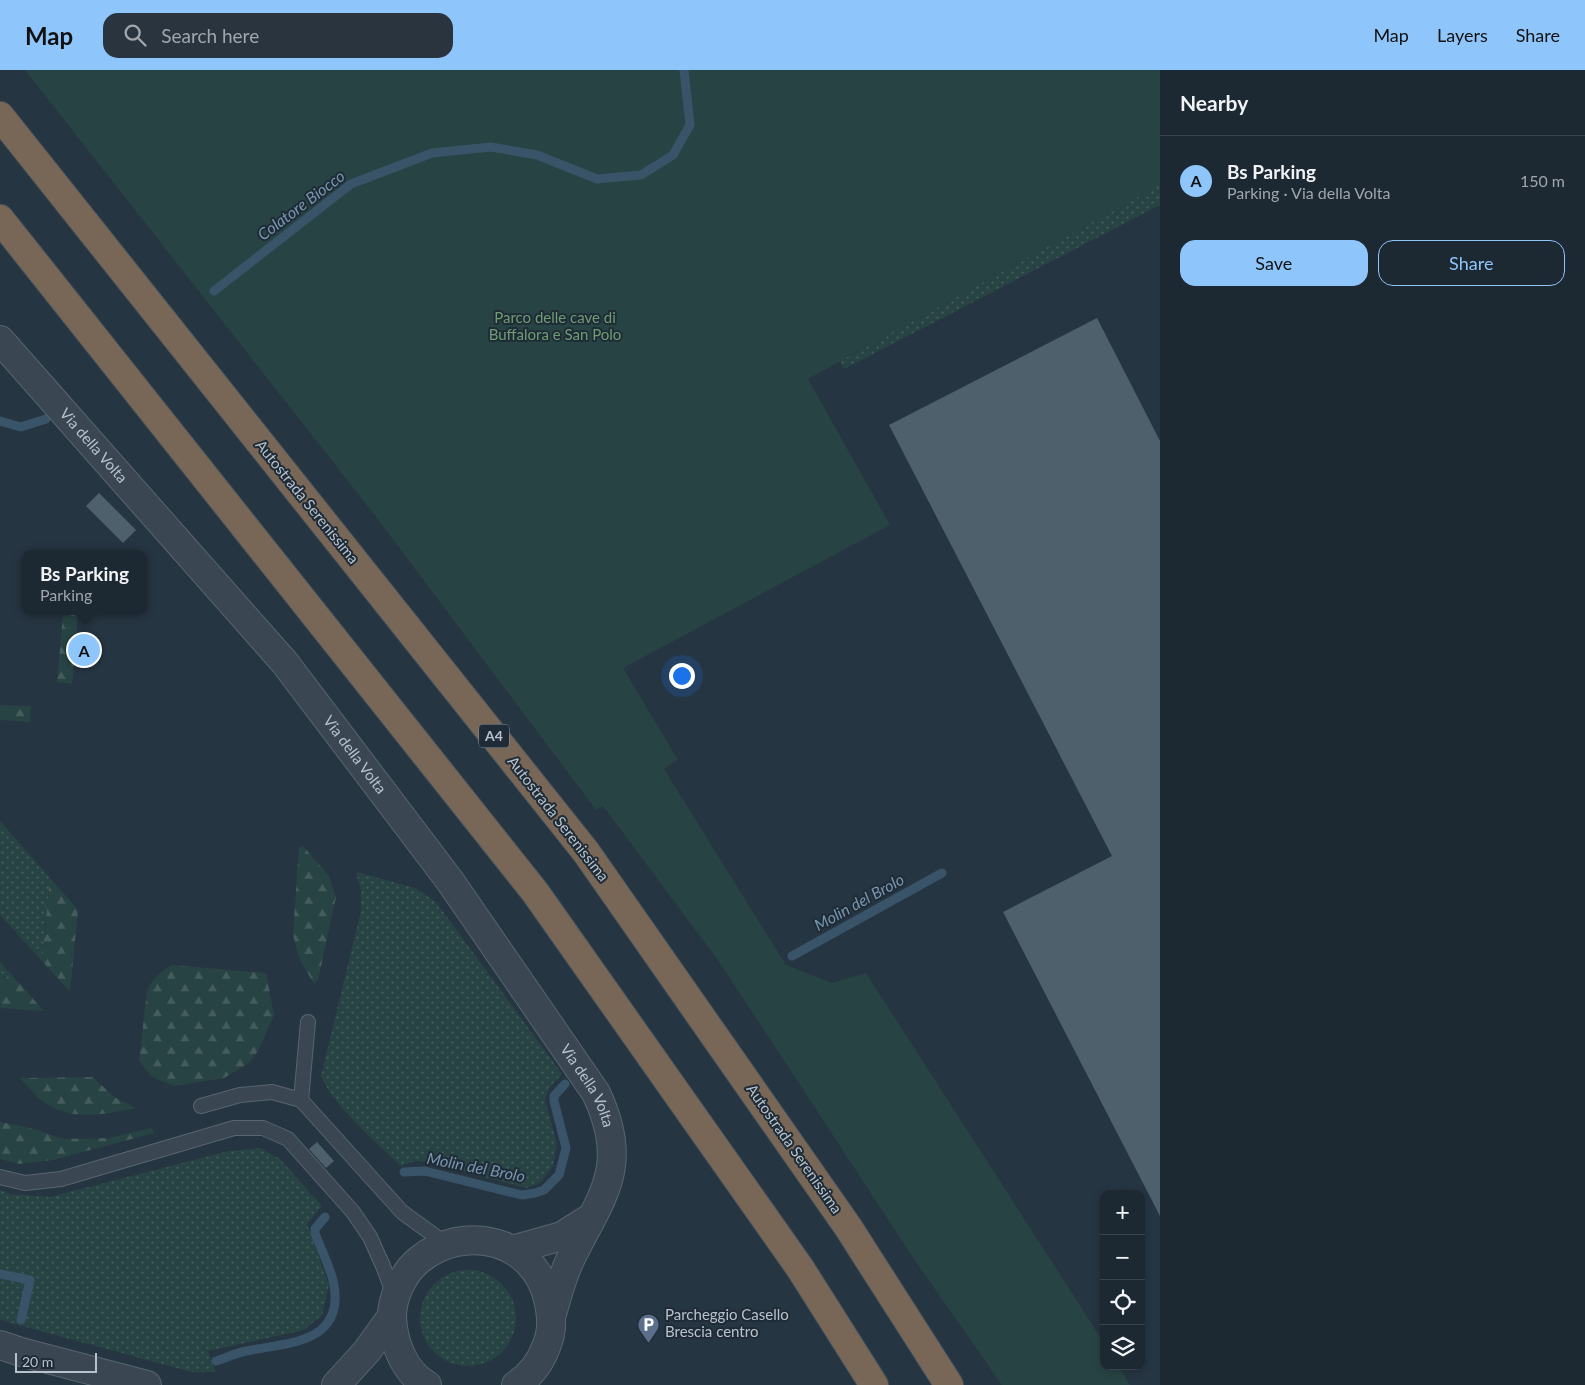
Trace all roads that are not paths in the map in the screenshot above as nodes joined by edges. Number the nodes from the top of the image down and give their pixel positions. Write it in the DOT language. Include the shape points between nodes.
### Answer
graph roads {
  1 [pos="0,116"];
  2 [pos="0,219"];
  3 [pos="0,340"];
  4 [pos="308,1022"];
  5 [pos="301,1100"];
  6 [pos="201,1106"];
  7 [pos="0,1177"];
  8 [pos="592,1217"];
  9 [pos="446,1244"];
  10 [pos="512,1250"];
  11 [pos="393,1307"];
  12 [pos="552,1314"];
  13 [pos="7,1350"];
  14 [pos="533,1376"];
  15 [pos="147,1385"];
  16 [pos="336,1385"];
  17 [pos="418,1385"];
  18 [pos="874,1385"];
  19 [pos="949,1385"];
  1 -- 19 [label="highway, Autostrada Serenissima / A4" via="586,852 848,1227"];
  2 -- 18 [label="highway" via="535,892 800,1268"];
  3 -- 8 [label="street, Via della Volta" via="285,662 450,881 596,1092 611,1131 612,1152 610,1175"];
  4 -- 5 [label="lane"];
  5 -- 6 [label="lane" via="272,1092 240,1095"];
  5 -- 9 [label="lane" via="402,1212"];
  7 -- 11 [label="lane" via="25,1183 61,1179 234,1128 263,1128 288,1139 353,1212 370,1237 383,1266"];
  8 -- 10 [label="street" via="562,1236"];
  8 -- 12 [label="street, Via della Volta" via="570,1260"];
  9 -- 10 [label="street" via="468,1240 491,1242"];
  9 -- 11 [label="street" via="414,1264 402,1280"];
  10 -- 12 [label="street" via="532,1267 546,1289"];
  11 -- 16 [label="street" via="367,1351"];
  11 -- 17 [label="street" via="395,1342"];
  12 -- 14 [label="street" via="550,1338"];
  13 -- 15 [label="street"];
}
